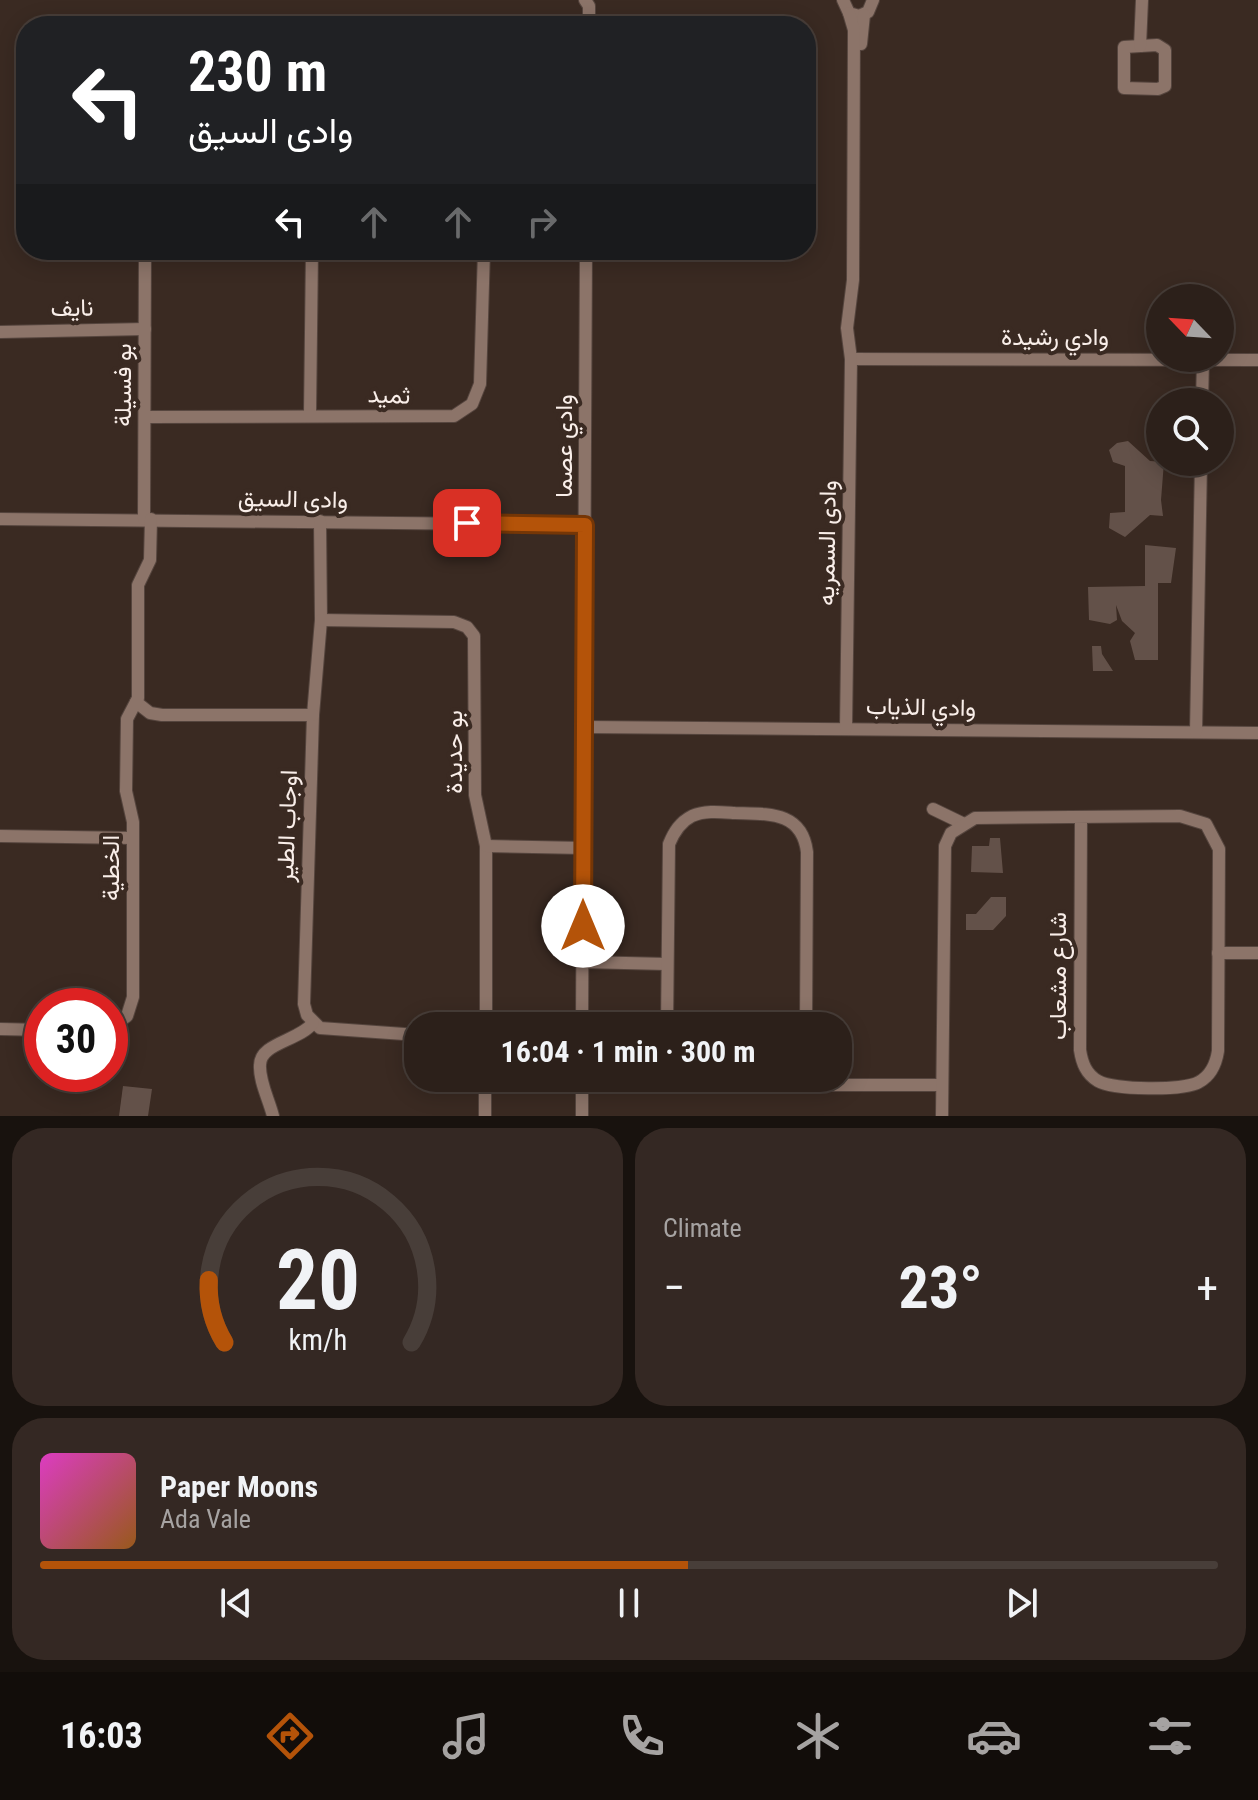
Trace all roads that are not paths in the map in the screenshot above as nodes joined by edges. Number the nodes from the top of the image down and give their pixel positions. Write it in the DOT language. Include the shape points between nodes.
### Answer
graph roads {
  1 [pos="843,0"];
  2 [pos="1142,0"];
  3 [pos="874,1"];
  4 [pos="849,13"];
  5 [pos="864,15"];
  6 [pos="1140,46"];
  7 [pos="145,260"];
  8 [pos="312,260"];
  9 [pos="484,260"];
  10 [pos="586,260"];
  11 [pos="145,329"];
  12 [pos="0,332"];
  13 [pos="851,359"];
  14 [pos="1146,360"];
  15 [pos="1234,360"];
  16 [pos="1258,360"];
  17 [pos="310,414"];
  18 [pos="146,417"];
  19 [pos="1201,476"];
  20 [pos="0,519"];
  21 [pos="147,519"];
  22 [pos="320,521"];
  23 [pos="585,525"];
  24 [pos="321,620"];
  25 [pos="136,702"];
  26 [pos="313,715"];
  27 [pos="584,727"];
  28 [pos="846,728"];
  29 [pos="1196,732"];
  30 [pos="1258,733"];
  31 [pos="933,809"];
  32 [pos="1081,817"];
  33 [pos="962,823"];
  34 [pos="0,833"];
  35 [pos="133,838"];
  36 [pos="486,846"];
  37 [pos="583,848"];
  38 [pos="1218,953"];
  39 [pos="1258,953"];
  40 [pos="583,962"];
  41 [pos="667,964"];
  42 [pos="486,1012"];
  43 [pos="582,1012"];
  44 [pos="667,1012"];
  45 [pos="806,1012"];
  46 [pos="128,1013"];
  47 [pos="313,1023"];
  48 [pos="0,1029"];
  49 [pos="24,1030"];
  50 [pos="404,1034"];
  51 [pos="852,1083"];
  52 [pos="942,1085"];
  53 [pos="485,1092"];
  54 [pos="582,1092"];
  55 [pos="273,1116"];
  56 [pos="485,1116"];
  57 [pos="582,1116"];
  58 [pos="942,1116"];
  1 -- 4 [label="street, وادى السمريه"];
  2 -- 6 [label="street"];
  3 -- 5 [label="street"];
  4 -- 5 [label="street"];
  4 -- 13 [label="street, وادى السمريه" via="854,30 853,280 847,328"];
  5 -- 13 [label="street, وادى السمريه" via="860,270"];
  6 -- 6 [label="street" via="1122,50 1122,86 1161,89 1166,83 1165,50 1160,45"];
  7 -- 11 [label="street, بو فسيلة"];
  8 -- 17 [label="street"];
  9 -- 17 [label="street, ثميد" via="482,377 472,404 443,418"];
  10 -- 23 [label="street, وادي عصما"];
  11 -- 12 [label="street, نايف"];
  11 -- 18 [label="street, بو فسيلة"];
  13 -- 14 [label="street, وادي رشيدة"];
  13 -- 28 [label="street, وادى السمريه"];
  15 -- 16 [label="street, وادي رشيدة"];
  17 -- 18 [label="street, ثميد"];
  18 -- 21 [label="street, بو فسيلة"];
  19 -- 29 [label="street"];
  20 -- 21 [label="street, وادى السيق"];
  21 -- 22 [label="street, وادى السيق"];
  21 -- 25 [label="street, الخطية" via="150,560 138,585"];
  22 -- 23 [label="street, وادى السيق"];
  22 -- 24 [label="street, اوجاب الطير"];
  23 -- 27 [label="street, وادي عصما"];
  24 -- 26 [label="street, اوجاب الطير"];
  24 -- 36 [label="street, بو حديدة" via="454,622 471,631 477,647 475,795"];
  25 -- 26 [label="street" via="162,715"];
  25 -- 35 [label="street, الخطية" via="127,719 126,791"];
  26 -- 47 [label="street, اوجاب الطير" via="303,991"];
  27 -- 28 [label="street, وادي الذياب"];
  27 -- 37 [label="street, وادي عصما"];
  28 -- 29 [label="street, وادي الذياب"];
  29 -- 30 [label="street, وادي الذياب"];
  31 -- 33 [label="street"];
  32 -- 33 [label="street, شارع مشعاب" via="975,818"];
  32 -- 38 [label="street, شارع مشعاب" via="1189,816 1206,824 1219,849"];
  32 -- 38 [label="street, شارع مشعاب" via="1080,1050 1091,1076 1107,1085 1183,1087 1205,1078 1218,1051"];
  33 -- 52 [label="street" via="951,833 943,860"];
  34 -- 35 [label="street"];
  35 -- 46 [label="street, الخطية" via="133,997"];
  36 -- 37 [label="street"];
  36 -- 42 [label="street, بو حديدة"];
  37 -- 40 [label="street, وادي عصما"];
  38 -- 39 [label="street"];
  40 -- 41 [label="street"];
  40 -- 43 [label="street, وادي عصما"];
  41 -- 44 [label="street"];
  41 -- 45 [label="street" via="669,844 681,824 701,813 785,816 801,831 807,852"];
  47 -- 50 [label="street" via="341,1032"];
  47 -- 55 [label="street" via="262,1055 260,1070"];
  48 -- 49 [label="street"];
  51 -- 52 [label="street"];
  52 -- 58 [label="street"];
  53 -- 56 [label="street"];
  54 -- 57 [label="street"];
}
